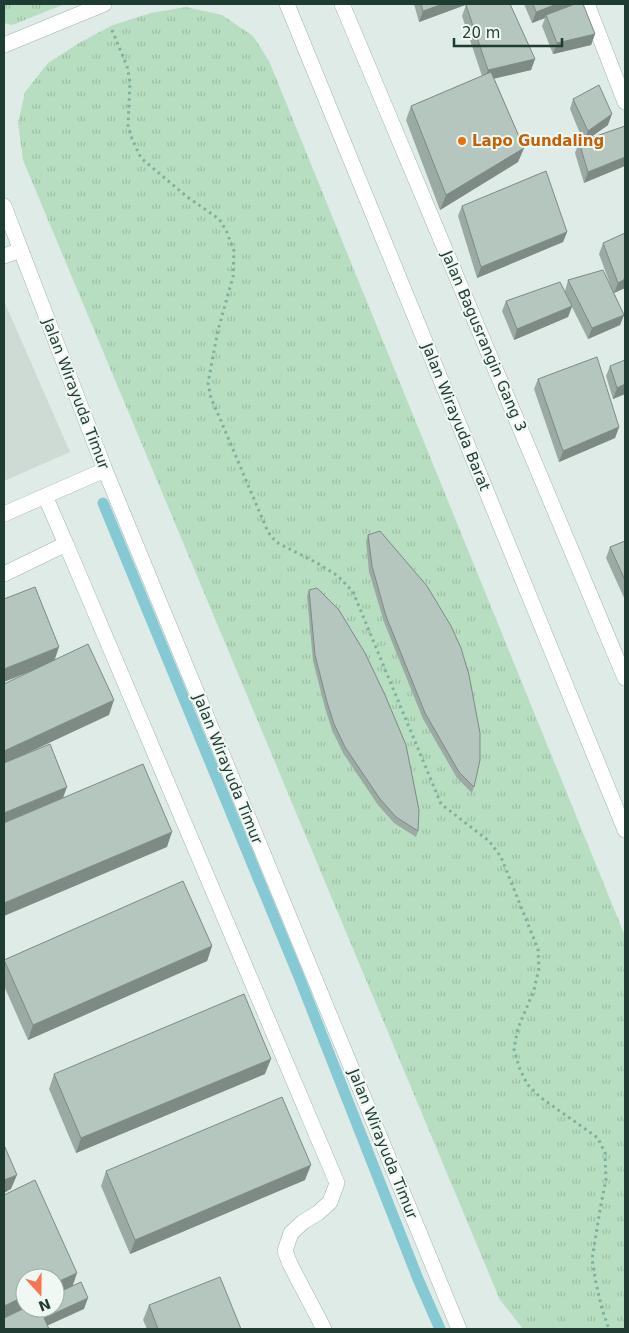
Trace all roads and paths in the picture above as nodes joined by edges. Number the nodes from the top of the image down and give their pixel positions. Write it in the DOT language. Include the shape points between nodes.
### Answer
graph roads {
  1 [pos="103,4"];
  2 [pos="287,4"];
  3 [pos="342,4"];
  4 [pos="587,4"];
  5 [pos="4,45"];
  6 [pos="625,102"];
  7 [pos="4,206"];
  8 [pos="21,250"];
  9 [pos="4,256"];
  10 [pos="105,470"];
  11 [pos="45,496"];
  12 [pos="4,514"];
  13 [pos="66,544"];
  14 [pos="4,574"];
  15 [pos="625,678"];
  16 [pos="625,830"];
  17 [pos="324,1329"];
  18 [pos="459,1329"];
  19 [pos="609,1329"];
  1 -- 5 [label="street"];
  1 -- 19 [label="path" via="127,66 130,82 128,125 141,158 218,218 234,252 234,278 218,330 208,383 211,398 268,532 276,542 338,576 353,592 441,804 489,841 501,857 538,948 540,968 518,1028 514,1049 527,1084 598,1138 606,1153 606,1180 592,1259"];
  2 -- 16 [label="street, Jalan Wirayuda Barat"];
  3 -- 15 [label="street, Jalan Bagusrangin Gang 3"];
  4 -- 6 [label="street"];
  7 -- 8 [label="street, Jalan Wirayuda Timur"];
  8 -- 9 [label="street"];
  8 -- 10 [label="street, Jalan Wirayuda Timur"];
  10 -- 11 [label="street"];
  10 -- 18 [label="street, Jalan Wirayuda Timur"];
  11 -- 12 [label="street"];
  11 -- 13 [label="street"];
  13 -- 14 [label="street"];
  13 -- 17 [label="street" via="337,1183 330,1202 291,1234 285,1251"];
}
